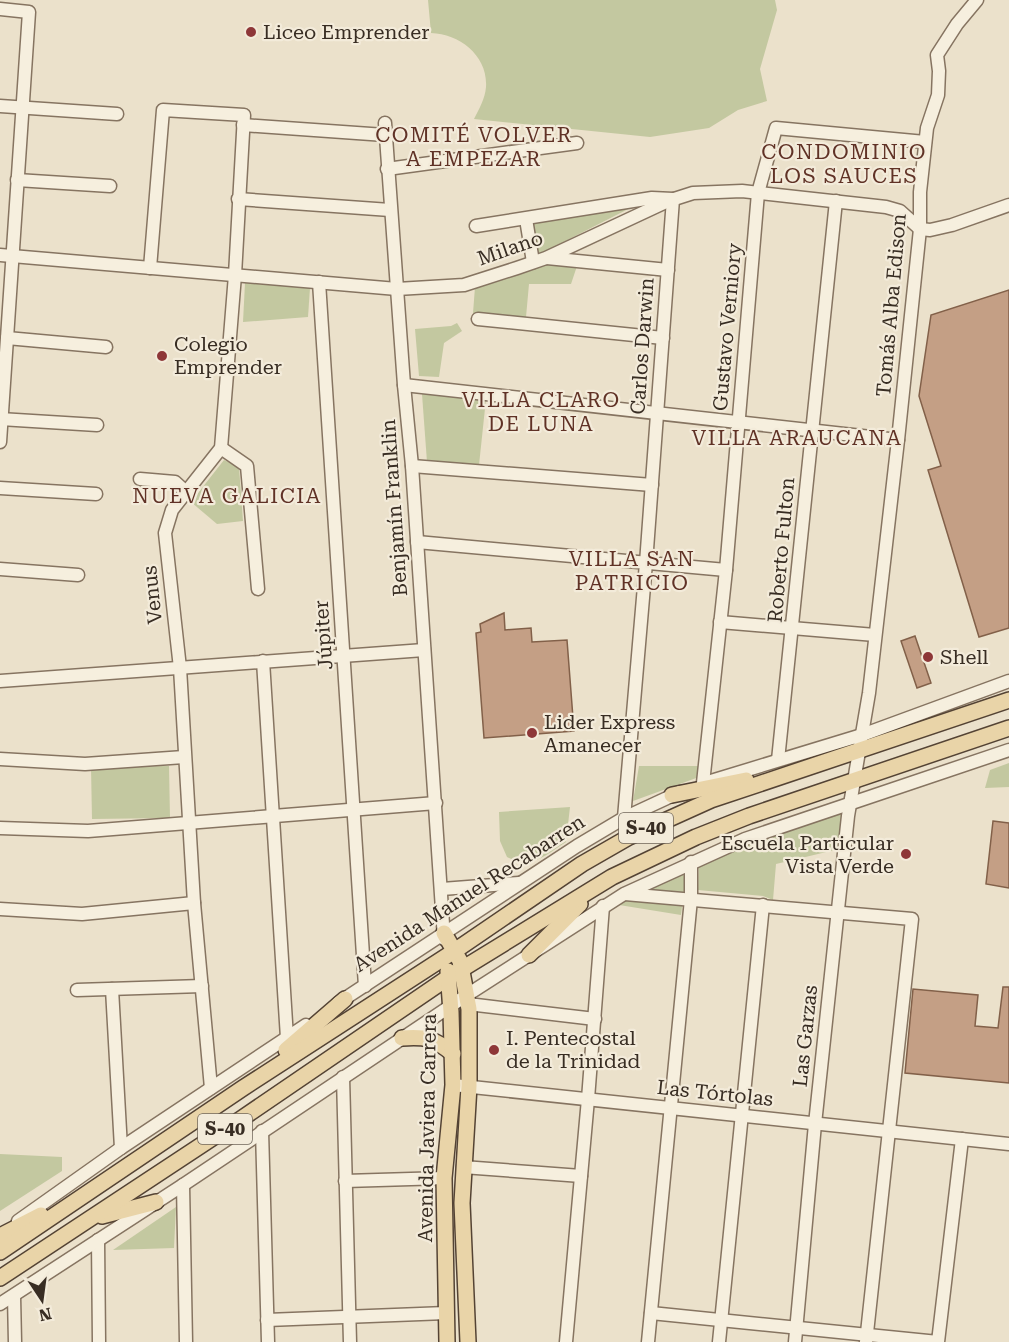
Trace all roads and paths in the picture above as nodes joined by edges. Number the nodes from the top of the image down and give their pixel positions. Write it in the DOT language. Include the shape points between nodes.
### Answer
graph roads {
  1 [pos="977,0"];
  2 [pos="0,9"];
  3 [pos="0,106"];
  4 [pos="22,107"];
  5 [pos="117,114"];
  6 [pos="243,120"];
  7 [pos="925,142"];
  8 [pos="577,143"];
  9 [pos="387,169"];
  10 [pos="17,180"];
  11 [pos="110,186"];
  12 [pos="758,193"];
  13 [pos="238,199"];
  14 [pos="673,199"];
  15 [pos="836,201"];
  16 [pos="1009,205"];
  17 [pos="390,210"];
  18 [pos="526,219"];
  19 [pos="476,226"];
  20 [pos="920,229"];
  21 [pos="6,255"];
  22 [pos="546,258"];
  23 [pos="533,262"];
  24 [pos="150,268"];
  25 [pos="668,270"];
  26 [pos="235,275"];
  27 [pos="319,282"];
  28 [pos="397,289"];
  29 [pos="478,319"];
  30 [pos="663,338"];
  31 [pos="7,339"];
  32 [pos="106,347"];
  33 [pos="404,385"];
  34 [pos="657,413"];
  35 [pos="1,419"];
  36 [pos="738,422"];
  37 [pos="97,425"];
  38 [pos="811,430"];
  39 [pos="898,440"];
  40 [pos="0,442"];
  41 [pos="221,448"];
  42 [pos="412,466"];
  43 [pos="140,479"];
  44 [pos="652,485"];
  45 [pos="0,488"];
  46 [pos="186,492"];
  47 [pos="96,494"];
  48 [pos="417,542"];
  49 [pos="646,563"];
  50 [pos="0,568"];
  51 [pos="726,570"];
  52 [pos="78,575"];
  53 [pos="258,589"];
  54 [pos="720,622"];
  55 [pos="793,628"];
  56 [pos="875,635"];
  57 [pos="424,650"];
  58 [pos="344,656"];
  59 [pos="263,662"];
  60 [pos="180,668"];
  61 [pos="0,681"];
  62 [pos="1009,681"];
  63 [pos="1009,700"];
  64 [pos="1009,728"];
  65 [pos="862,735"];
  66 [pos="1009,750"];
  67 [pos="859,752"];
  68 [pos="184,758"];
  69 [pos="0,759"];
  70 [pos="778,760"];
  71 [pos="799,771"];
  72 [pos="854,782"];
  73 [pos="703,783"];
  74 [pos="672,795"];
  75 [pos="436,803"];
  76 [pos="850,803"];
  77 [pos="354,809"];
  78 [pos="274,816"];
  79 [pos="624,818"];
  80 [pos="189,823"];
  81 [pos="0,828"];
  82 [pos="691,862"];
  83 [pos="612,877"];
  84 [pos="520,883"];
  85 [pos="442,889"];
  86 [pos="624,894"];
  87 [pos="691,899"];
  88 [pos="194,903"];
  89 [pos="763,905"];
  90 [pos="603,906"];
  91 [pos="0,909"];
  92 [pos="837,912"];
  93 [pos="444,933"];
  94 [pos="450,953"];
  95 [pos="529,955"];
  96 [pos="463,969"];
  97 [pos="449,977"];
  98 [pos="202,986"];
  99 [pos="365,986"];
  100 [pos="112,989"];
  101 [pos="77,990"];
  102 [pos="345,999"];
  103 [pos="467,1000"];
  104 [pos="451,1005"];
  105 [pos="595,1018"];
  106 [pos="287,1038"];
  107 [pos="402,1038"];
  108 [pos="453,1054"];
  109 [pos="343,1077"];
  110 [pos="453,1085"];
  111 [pos="469,1086"];
  112 [pos="212,1088"];
  113 [pos="243,1088"];
  114 [pos="588,1099"];
  115 [pos="671,1108"];
  116 [pos="741,1116"];
  117 [pos="815,1124"];
  118 [pos="262,1131"];
  119 [pos="890,1131"];
  120 [pos="962,1139"];
  121 [pos="1009,1144"];
  122 [pos="121,1148"];
  123 [pos="463,1167"];
  124 [pos="581,1176"];
  125 [pos="444,1178"];
  126 [pos="345,1181"];
  127 [pos="105,1183"];
  128 [pos="183,1185"];
  129 [pos="156,1202"];
  130 [pos="87,1220"];
  131 [pos="0,1234"];
  132 [pos="98,1240"];
  133 [pos="0,1252"];
  134 [pos="0,1278"];
  135 [pos="14,1296"];
  136 [pos="465,1298"];
  137 [pos="0,1304"];
  138 [pos="446,1313"];
  139 [pos="651,1313"];
  140 [pos="350,1317"];
  141 [pos="267,1320"];
  142 [pos="721,1320"];
  143 [pos="796,1327"];
  144 [pos="866,1338"];
  145 [pos="15,1342"];
  146 [pos="99,1342"];
  147 [pos="186,1342"];
  148 [pos="268,1342"];
  149 [pos="350,1342"];
  150 [pos="447,1342"];
  151 [pos="468,1342"];
  152 [pos="566,1342"];
  153 [pos="648,1342"];
  154 [pos="718,1342"];
  155 [pos="795,1342"];
  156 [pos="938,1342"];
  1 -- 7 [label="street, Tomás Alba Edison" via="937,55 938,95"];
  2 -- 4 [label="street" via="29,12"];
  3 -- 4 [label="street"];
  4 -- 5 [label="street"];
  4 -- 10 [label="street"];
  6 -- 9 [label="street, Benjamín Franklin" via="385,129"];
  6 -- 13 [label="street"];
  6 -- 24 [label="street" via="163,110"];
  7 -- 12 [label="street, Gustavo Verniory" via="776,128"];
  7 -- 20 [label="street, Tomás Alba Edison"];
  8 -- 9 [label="street"];
  9 -- 17 [label="street, Benjamín Franklin"];
  10 -- 11 [label="street"];
  10 -- 21 [label="street"];
  12 -- 14 [label="street, Milano" via="693,193"];
  12 -- 15 [label="street, Milano"];
  12 -- 36 [label="street, Gustavo Verniory"];
  13 -- 17 [label="street"];
  13 -- 26 [label="street"];
  14 -- 18 [label="street" via="652,198"];
  14 -- 22 [label="street, Milano"];
  14 -- 25 [label="street, Carlos Darwin"];
  15 -- 20 [label="street, Milano" via="893,208 907,215"];
  15 -- 38 [label="street, Roberto Fulton"];
  16 -- 20 [label="street" via="938,230"];
  17 -- 28 [label="street, Benjamín Franklin"];
  18 -- 19 [label="street"];
  18 -- 23 [label="street"];
  20 -- 39 [label="street, Tomás Alba Edison"];
  21 -- 24 [label="street, Milano"];
  21 -- 31 [label="street"];
  22 -- 23 [label="street, Milano"];
  22 -- 25 [label="street"];
  23 -- 28 [label="street, Milano" via="464,285"];
  24 -- 26 [label="street, Milano"];
  25 -- 30 [label="street, Carlos Darwin"];
  26 -- 27 [label="street, Milano"];
  26 -- 41 [label="street"];
  27 -- 28 [label="street, Milano"];
  27 -- 58 [label="street, Júpiter"];
  28 -- 33 [label="street, Benjamín Franklin"];
  29 -- 30 [label="street"];
  30 -- 34 [label="street, Carlos Darwin"];
  31 -- 32 [label="street"];
  31 -- 35 [label="street"];
  33 -- 34 [label="street"];
  33 -- 42 [label="street, Benjamín Franklin"];
  34 -- 36 [label="street"];
  34 -- 44 [label="street, Carlos Darwin"];
  35 -- 37 [label="street"];
  35 -- 40 [label="street"];
  36 -- 38 [label="street"];
  36 -- 51 [label="street, Gustavo Verniory"];
  38 -- 39 [label="street"];
  38 -- 55 [label="street, Roberto Fulton"];
  39 -- 56 [label="street, Tomás Alba Edison"];
  41 -- 46 [label="street, Venus"];
  41 -- 53 [label="street" via="247,466"];
  42 -- 44 [label="street"];
  42 -- 48 [label="street, Benjamín Franklin"];
  43 -- 46 [label="street" via="175,482"];
  44 -- 49 [label="street, Carlos Darwin"];
  45 -- 47 [label="street"];
  46 -- 60 [label="street, Venus" via="172,510 165,533"];
  48 -- 49 [label="street"];
  48 -- 57 [label="street, Benjamín Franklin"];
  49 -- 51 [label="street"];
  49 -- 79 [label="street, Carlos Darwin"];
  50 -- 52 [label="street"];
  51 -- 54 [label="street, Gustavo Verniory"];
  54 -- 55 [label="street"];
  54 -- 73 [label="street, Gustavo Verniory"];
  55 -- 56 [label="street"];
  55 -- 70 [label="street, Roberto Fulton"];
  56 -- 65 [label="street, Tomás Alba Edison"];
  57 -- 58 [label="street"];
  57 -- 75 [label="street, Benjamín Franklin"];
  58 -- 59 [label="street"];
  58 -- 77 [label="street, Júpiter"];
  59 -- 60 [label="street"];
  59 -- 78 [label="street"];
  60 -- 61 [label="street"];
  60 -- 68 [label="street, Venus"];
  62 -- 65 [label="street, Avenida Manuel Recabarren"];
  63 -- 67 [label="main road, Avenida Manuel Recabarren / S-40"];
  64 -- 72 [label="main road, S-40"];
  65 -- 67 [label="street, Las Garzas"];
  65 -- 70 [label="street, Avenida Manuel Recabarren"];
  66 -- 76 [label="street"];
  67 -- 71 [label="main road, Avenida Manuel Recabarren / S-40"];
  67 -- 72 [label="street, Las Garzas"];
  68 -- 69 [label="street" via="85,764"];
  68 -- 80 [label="street, Venus"];
  70 -- 73 [label="street, Avenida Manuel Recabarren"];
  71 -- 74 [label="main road"];
  71 -- 94 [label="main road, Avenida Manuel Recabarren / S-40" via="691,808 629,837"];
  72 -- 76 [label="street, Las Garzas"];
  72 -- 83 [label="main road, S-40" via="749,816"];
  73 -- 74 [label="street, Avenida Manuel Recabarren"];
  74 -- 79 [label="street, Avenida Manuel Recabarren"];
  75 -- 77 [label="street"];
  75 -- 85 [label="street, Benjamín Franklin"];
  76 -- 82 [label="street"];
  76 -- 92 [label="street, Las Garzas"];
  77 -- 78 [label="street"];
  77 -- 99 [label="street, Júpiter"];
  78 -- 80 [label="street"];
  78 -- 106 [label="street"];
  79 -- 84 [label="street, Avenida Manuel Recabarren"];
  80 -- 81 [label="street" via="88,831"];
  80 -- 88 [label="street, Venus"];
  82 -- 86 [label="street"];
  82 -- 87 [label="street"];
  83 -- 95 [label="main road"];
  83 -- 96 [label="main road, S-40"];
  84 -- 85 [label="street"];
  84 -- 93 [label="street, Avenida Manuel Recabarren"];
  85 -- 93 [label="street, Benjamín Franklin"];
  86 -- 87 [label="street"];
  86 -- 90 [label="street"];
  87 -- 89 [label="street"];
  87 -- 115 [label="street"];
  88 -- 91 [label="street" via="82,914"];
  88 -- 98 [label="street, Venus"];
  89 -- 92 [label="street"];
  89 -- 116 [label="street"];
  90 -- 95 [label="street"];
  90 -- 105 [label="street"];
  92 -- 117 [label="street, Las Garzas"];
  92 -- 119 [label="street" via="912,919"];
  93 -- 94 [label="main road, Avenida Javiera Carrera"];
  93 -- 99 [label="street, Avenida Manuel Recabarren"];
  94 -- 96 [label="main road, Avenida Javiera Carrera"];
  94 -- 97 [label="main road, Avenida Javiera Carrera"];
  94 -- 113 [label="main road, Avenida Manuel Recabarren / S-40"];
  95 -- 103 [label="street"];
  96 -- 97 [label="main road, S-40"];
  96 -- 103 [label="main road, Avenida Javiera Carrera"];
  97 -- 104 [label="main road, Avenida Javiera Carrera"];
  97 -- 130 [label="main road, S-40"];
  98 -- 100 [label="street"];
  98 -- 112 [label="street, Venus"];
  99 -- 102 [label="street, Avenida Manuel Recabarren"];
  100 -- 101 [label="street"];
  100 -- 122 [label="street"];
  102 -- 106 [label="street, Avenida Manuel Recabarren"];
  102 -- 113 [label="main road"];
  103 -- 104 [label="street"];
  103 -- 105 [label="street"];
  103 -- 111 [label="main road, Avenida Javiera Carrera"];
  104 -- 107 [label="street"];
  104 -- 108 [label="main road, Avenida Javiera Carrera"];
  105 -- 114 [label="street"];
  106 -- 112 [label="street, Avenida Manuel Recabarren"];
  107 -- 108 [label="main road" via="423,1037 439,1042"];
  107 -- 109 [label="street"];
  108 -- 110 [label="main road, Avenida Javiera Carrera"];
  109 -- 118 [label="street"];
  109 -- 126 [label="street"];
  110 -- 111 [label="street, Las Tórtolas"];
  110 -- 125 [label="main road, Avenida Javiera Carrera"];
  111 -- 114 [label="street, Las Tórtolas"];
  111 -- 123 [label="main road, Avenida Javiera Carrera"];
  112 -- 122 [label="street, Avenida Manuel Recabarren"];
  113 -- 127 [label="main road, Avenida Manuel Recabarren / S-40"];
  114 -- 115 [label="street, Las Tórtolas"];
  114 -- 124 [label="street"];
  115 -- 116 [label="street, Las Tórtolas"];
  115 -- 139 [label="street"];
  116 -- 117 [label="street, Las Tórtolas"];
  116 -- 142 [label="street"];
  117 -- 119 [label="street, Las Tórtolas"];
  117 -- 143 [label="street, Las Garzas"];
  118 -- 128 [label="street"];
  118 -- 141 [label="street"];
  119 -- 120 [label="street, Las Tórtolas"];
  119 -- 144 [label="street"];
  120 -- 121 [label="street, Las Tórtolas"];
  120 -- 156 [label="street"];
  122 -- 131 [label="street, Avenida Manuel Recabarren"];
  123 -- 124 [label="street"];
  123 -- 136 [label="main road, Avenida Javiera Carrera"];
  124 -- 152 [label="street"];
  125 -- 126 [label="street"];
  125 -- 138 [label="main road, Avenida Javiera Carrera"];
  126 -- 140 [label="street"];
  127 -- 131 [label="main road"];
  127 -- 133 [label="main road, Avenida Manuel Recabarren / S-40"];
  128 -- 129 [label="street"];
  128 -- 147 [label="street"];
  129 -- 130 [label="main road"];
  129 -- 132 [label="street"];
  130 -- 134 [label="main road, S-40"];
  132 -- 135 [label="street"];
  132 -- 146 [label="street"];
  135 -- 137 [label="street"];
  135 -- 145 [label="street"];
  136 -- 138 [label="main road"];
  136 -- 151 [label="main road, Avenida Javiera Carrera"];
  138 -- 140 [label="street"];
  138 -- 150 [label="main road, Avenida Javiera Carrera"];
  139 -- 142 [label="street"];
  139 -- 153 [label="street"];
  140 -- 141 [label="street"];
  140 -- 149 [label="street"];
  141 -- 148 [label="street"];
  142 -- 143 [label="street"];
  142 -- 154 [label="street"];
  143 -- 144 [label="street"];
  143 -- 155 [label="street, Las Garzas"];
  144 -- 156 [label="street"];
}
